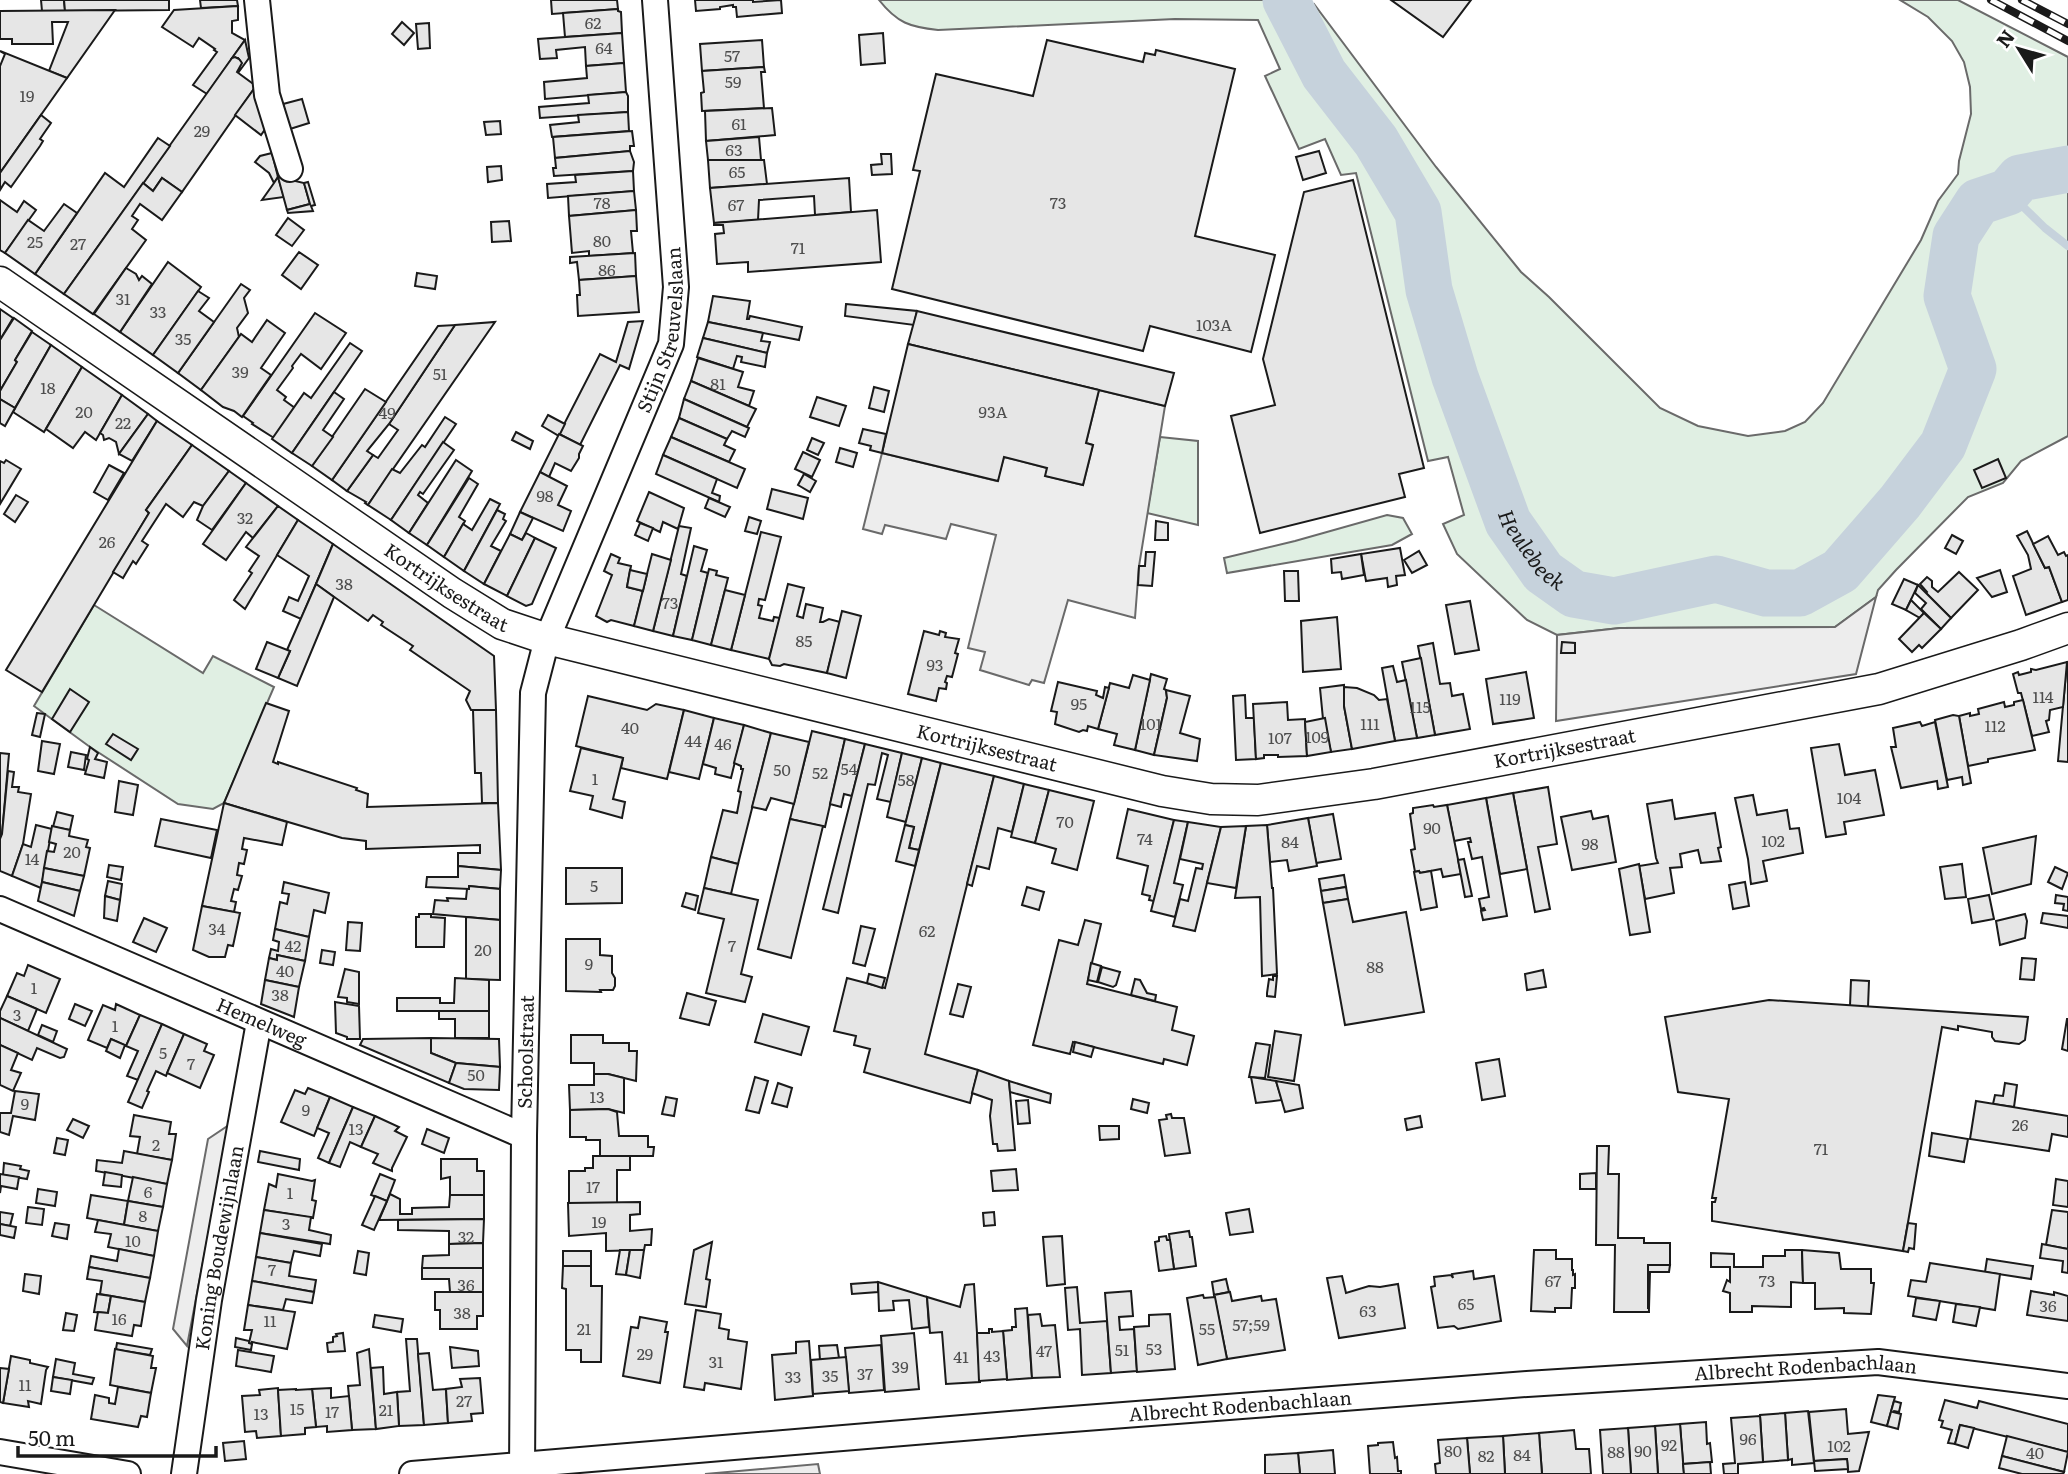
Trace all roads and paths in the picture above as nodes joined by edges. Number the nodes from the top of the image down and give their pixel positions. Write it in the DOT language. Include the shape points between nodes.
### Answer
graph roads {
  1 [pos="257,0"];
  2 [pos="655,0"];
  3 [pos="290,169"];
  4 [pos="0,282"];
  5 [pos="2068,628"];
  6 [pos="547,639"];
  7 [pos="2,915"];
  8 [pos="259,1022"];
  9 [pos="524,1136"];
  10 [pos="2068,1386"];
  11 [pos="0,1452"];
  12 [pos="522,1470"];
  13 [pos="128,1474"];
  14 [pos="184,1474"];
  15 [pos="412,1474"];
  1 -- 3 [label="street" via="267,95"];
  2 -- 6 [label="street, Stijn Streuvelslaan" via="676,287 671,344"];
  4 -- 6 [label="street, Kortrijksestraat" via="452,593 502,624"];
  5 -- 6 [label="street, Kortrijksestraat" via="1879,689 1374,784 1258,800 1162,791"];
  6 -- 9 [label="street, Schoolstraat" via="533,693"];
  7 -- 8 [label="street, Hemelweg"];
  8 -- 9 [label="street, Hemelweg"];
  8 -- 14 [label="street, Koning Boudewijnlaan" via="209,1300"];
  9 -- 12 [label="street, Schoolstraat"];
  10 -- 12 [label="street, Albrecht Rodenbachlaan" via="1878,1362 1169,1411"];
  11 -- 13 [label="street"];
  12 -- 15 [label="street, Albrecht Rodenbachlaan"];
}
